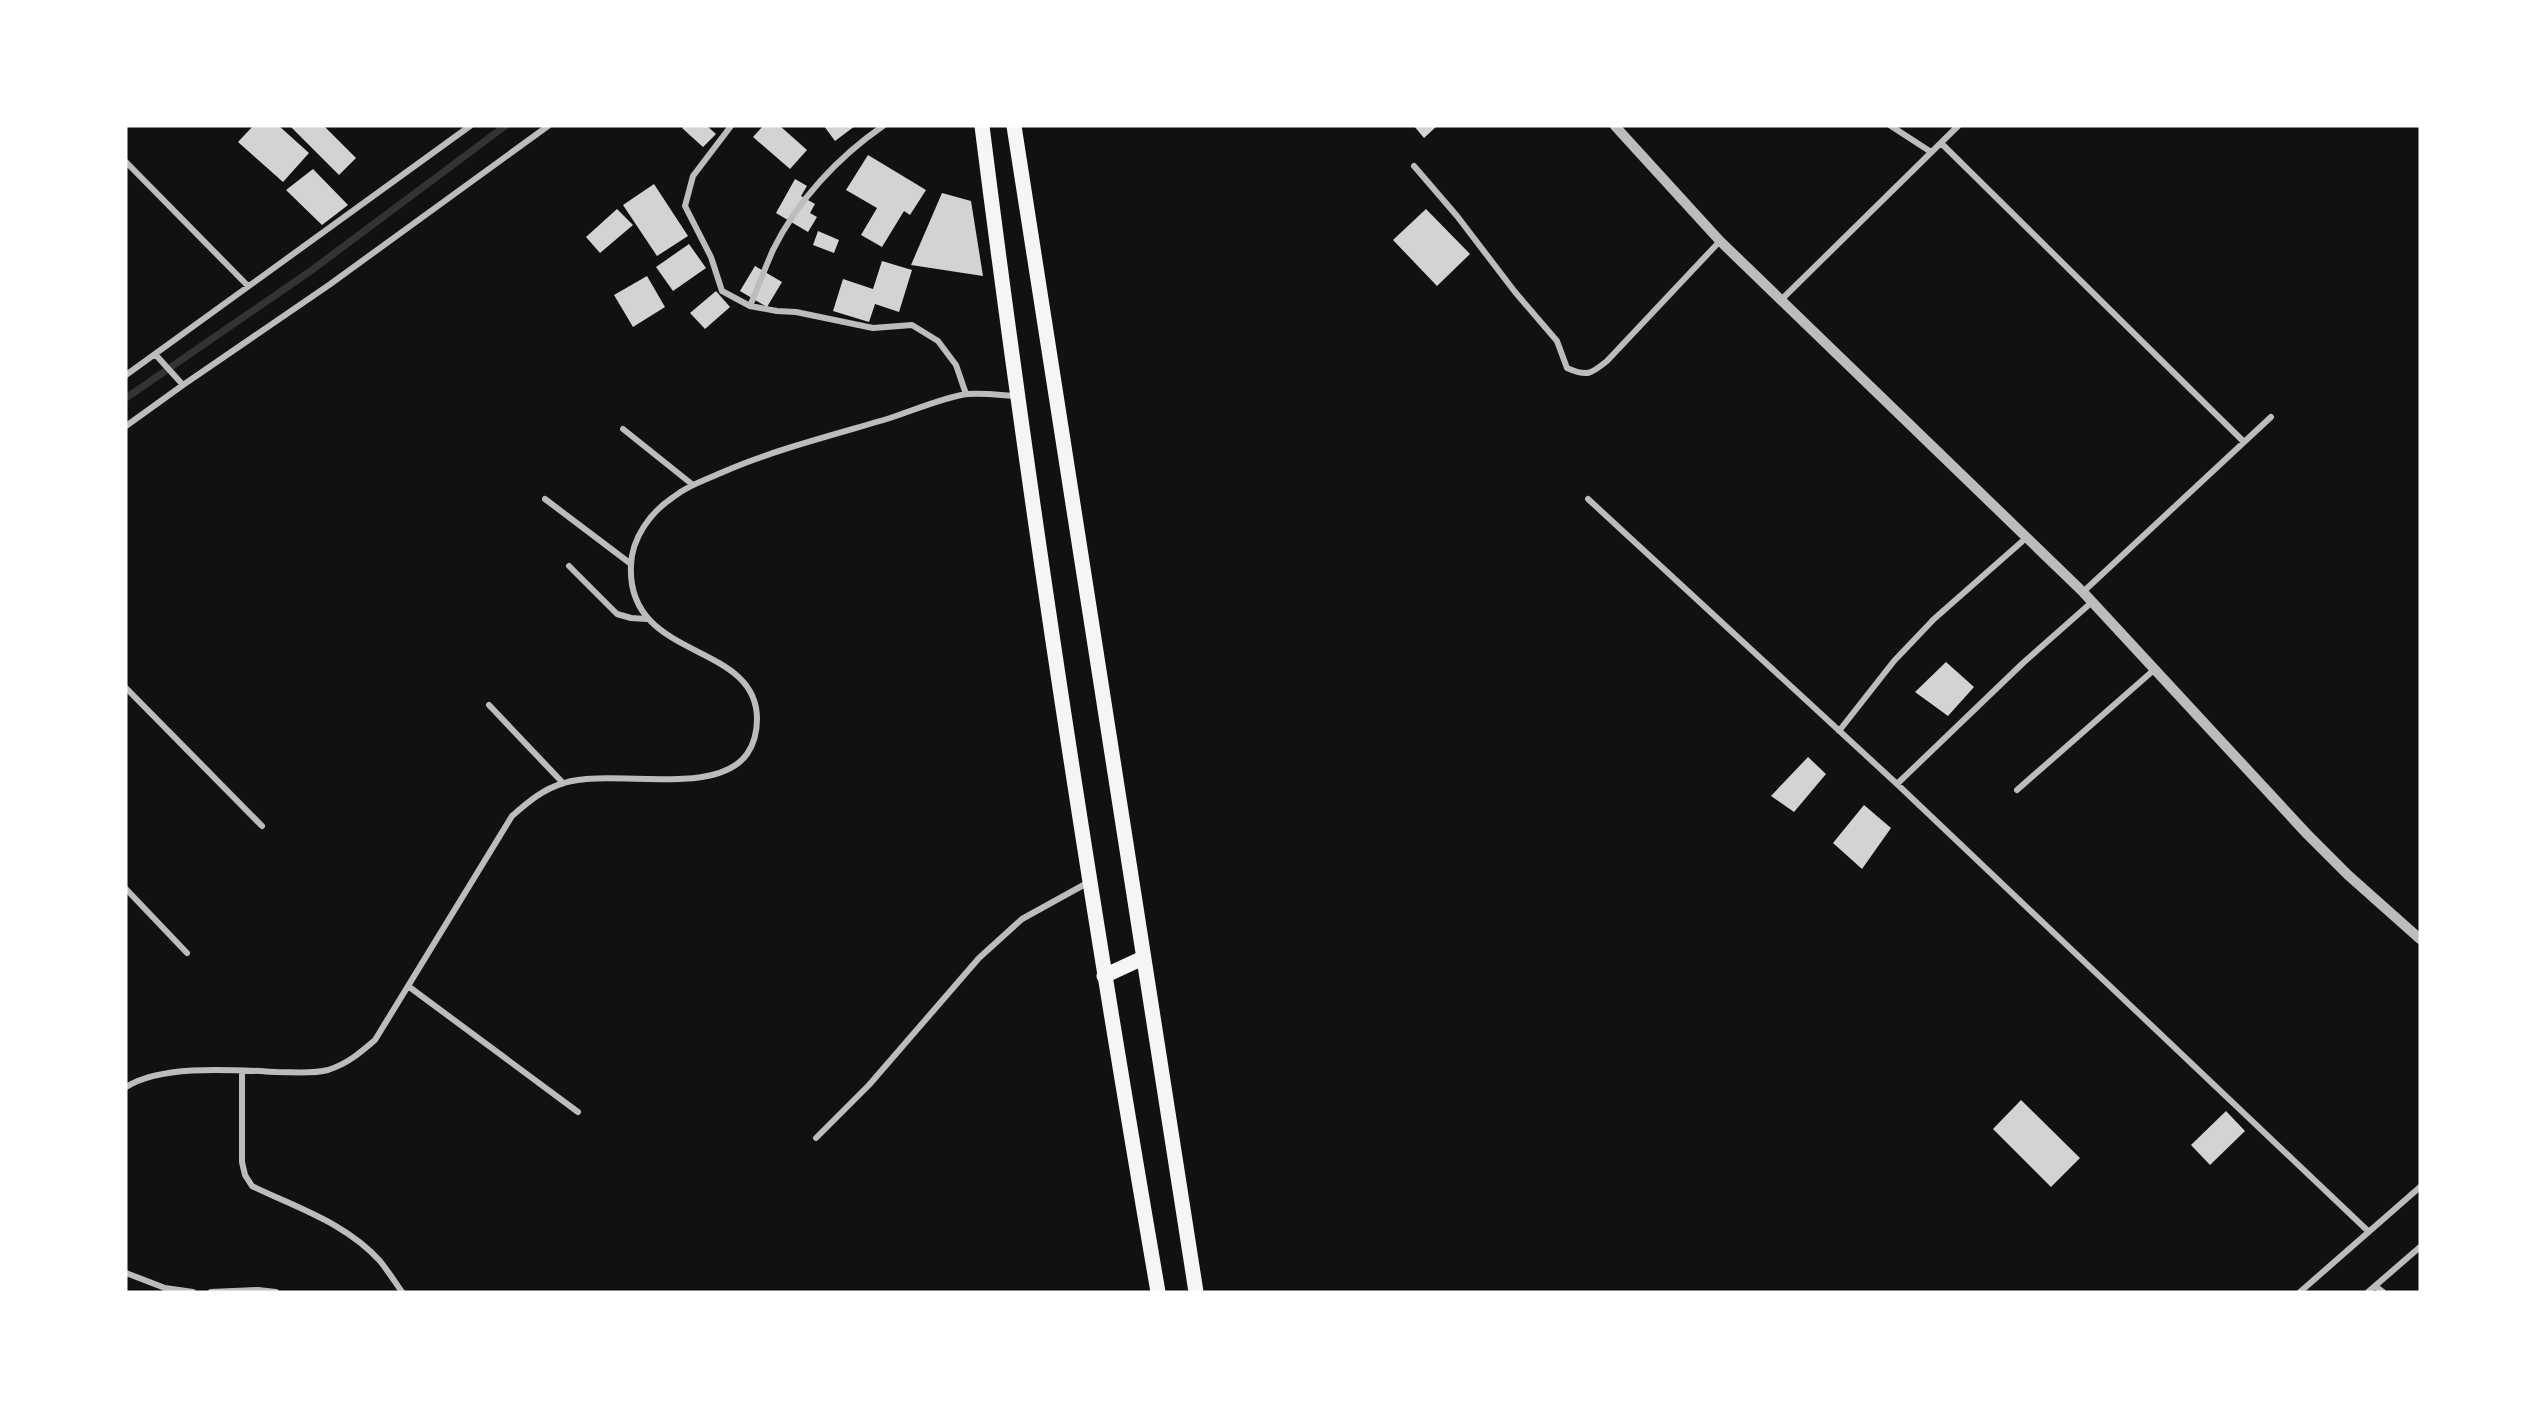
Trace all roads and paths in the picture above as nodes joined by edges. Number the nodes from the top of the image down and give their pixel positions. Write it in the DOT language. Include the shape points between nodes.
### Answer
graph roads {
  1 [pos="470,126"];
  2 [pos="548,126"];
  3 [pos="731,126"];
  4 [pos="883,126"];
  5 [pos="982,126"];
  6 [pos="1014,126"];
  7 [pos="1615,126"];
  8 [pos="1891,126"];
  9 [pos="1958,126"];
  10 [pos="1941,143"];
  11 [pos="1930,152"];
  12 [pos="126,162"];
  13 [pos="1414,166"];
  14 [pos="1719,241"];
  15 [pos="248,286"];
  16 [pos="1780,300"];
  17 [pos="750,306"];
  18 [pos="155,354"];
  19 [pos="126,375"];
  20 [pos="183,385"];
  21 [pos="966,394"];
  22 [pos="1016,396"];
  23 [pos="2271,417"];
  24 [pos="126,426"];
  25 [pos="623,429"];
  26 [pos="2244,442"];
  27 [pos="693,485"];
  28 [pos="545,499"];
  29 [pos="1588,499"];
  30 [pos="2026,538"];
  31 [pos="631,564"];
  32 [pos="569,566"];
  33 [pos="2083,592"];
  34 [pos="2092,602"];
  35 [pos="647,619"];
  36 [pos="2155,669"];
  37 [pos="126,688"];
  38 [pos="489,705"];
  39 [pos="1839,731"];
  40 [pos="563,783"];
  41 [pos="1898,784"];
  42 [pos="2017,790"];
  43 [pos="262,826"];
  44 [pos="1089,882"];
  45 [pos="126,889"];
  46 [pos="2420,939"];
  47 [pos="187,953"];
  48 [pos="1143,957"];
  49 [pos="1104,976"];
  50 [pos="408,986"];
  51 [pos="242,1071"];
  52 [pos="126,1087"];
  53 [pos="578,1112"];
  54 [pos="816,1138"];
  55 [pos="2420,1187"];
  56 [pos="2369,1232"];
  57 [pos="2420,1247"];
  58 [pos="126,1273"];
  59 [pos="2375,1286"];
  60 [pos="193,1292"];
  61 [pos="211,1292"];
  62 [pos="276,1292"];
  63 [pos="402,1292"];
  64 [pos="1158,1292"];
  65 [pos="1196,1292"];
  66 [pos="2300,1292"];
  67 [pos="2368,1292"];
  68 [pos="2383,1292"];
  1 -- 15 [label="street"];
  2 -- 20 [label="street"];
  3 -- 17 [label="street" via="693,176 686,206 711,257 722,291"];
  4 -- 17 [label="street" via="828,172 799,209 774,249"];
  5 -- 22 [label="main road"];
  6 -- 48 [label="main road"];
  7 -- 14 [label="street"];
  8 -- 11 [label="street"];
  9 -- 10 [label="street"];
  10 -- 11 [label="street"];
  10 -- 26 [label="street"];
  11 -- 16 [label="street"];
  12 -- 15 [label="street"];
  13 -- 14 [label="street" via="1557,341 1568,368 1581,375 1593,372 1606,361"];
  14 -- 16 [label="street"];
  15 -- 18 [label="street"];
  16 -- 30 [label="street"];
  17 -- 21 [label="street" via="873,328 912,325 938,341 956,365"];
  18 -- 19 [label="street"];
  18 -- 20 [label="street"];
  20 -- 24 [label="street"];
  21 -- 22 [label="street"];
  21 -- 27 [label="street" via="747,462"];
  22 -- 44 [label="main road"];
  23 -- 26 [label="street"];
  25 -- 27 [label="street"];
  26 -- 33 [label="street"];
  27 -- 31 [label="street" via="651,516 637,539"];
  28 -- 31 [label="street"];
  29 -- 39 [label="street"];
  30 -- 33 [label="street"];
  30 -- 39 [label="street" via="1934,619 1894,661"];
  31 -- 35 [label="street" via="634,593"];
  32 -- 35 [label="street" via="617,614"];
  33 -- 34 [label="street"];
  34 -- 36 [label="street"];
  34 -- 41 [label="street" via="2014,671"];
  35 -- 40 [label="street" via="669,638 726,666 746,683 757,706 757,732 746,755 726,772 701,778 588,778"];
  36 -- 42 [label="street"];
  36 -- 46 [label="street" via="2307,834"];
  37 -- 43 [label="street"];
  38 -- 40 [label="street"];
  39 -- 41 [label="street"];
  40 -- 50 [label="street" via="535,796 512,816"];
  41 -- 56 [label="street"];
  44 -- 49 [label="main road"];
  44 -- 54 [label="street" via="1022,919 979,958 869,1085"];
  45 -- 47 [label="street"];
  48 -- 49 [label="main road"];
  48 -- 65 [label="main road"];
  49 -- 64 [label="main road"];
  50 -- 51 [label="street" via="375,1040 353,1059 327,1070"];
  50 -- 53 [label="street"];
  51 -- 52 [label="street" via="165,1073"];
  51 -- 63 [label="street" via="242,1162 252,1186 352,1236 381,1262"];
  55 -- 56 [label="street"];
  56 -- 66 [label="street"];
  57 -- 59 [label="street"];
  58 -- 60 [label="street" via="165,1288"];
  59 -- 67 [label="street"];
  59 -- 68 [label="street"];
  61 -- 62 [label="street"];
}
